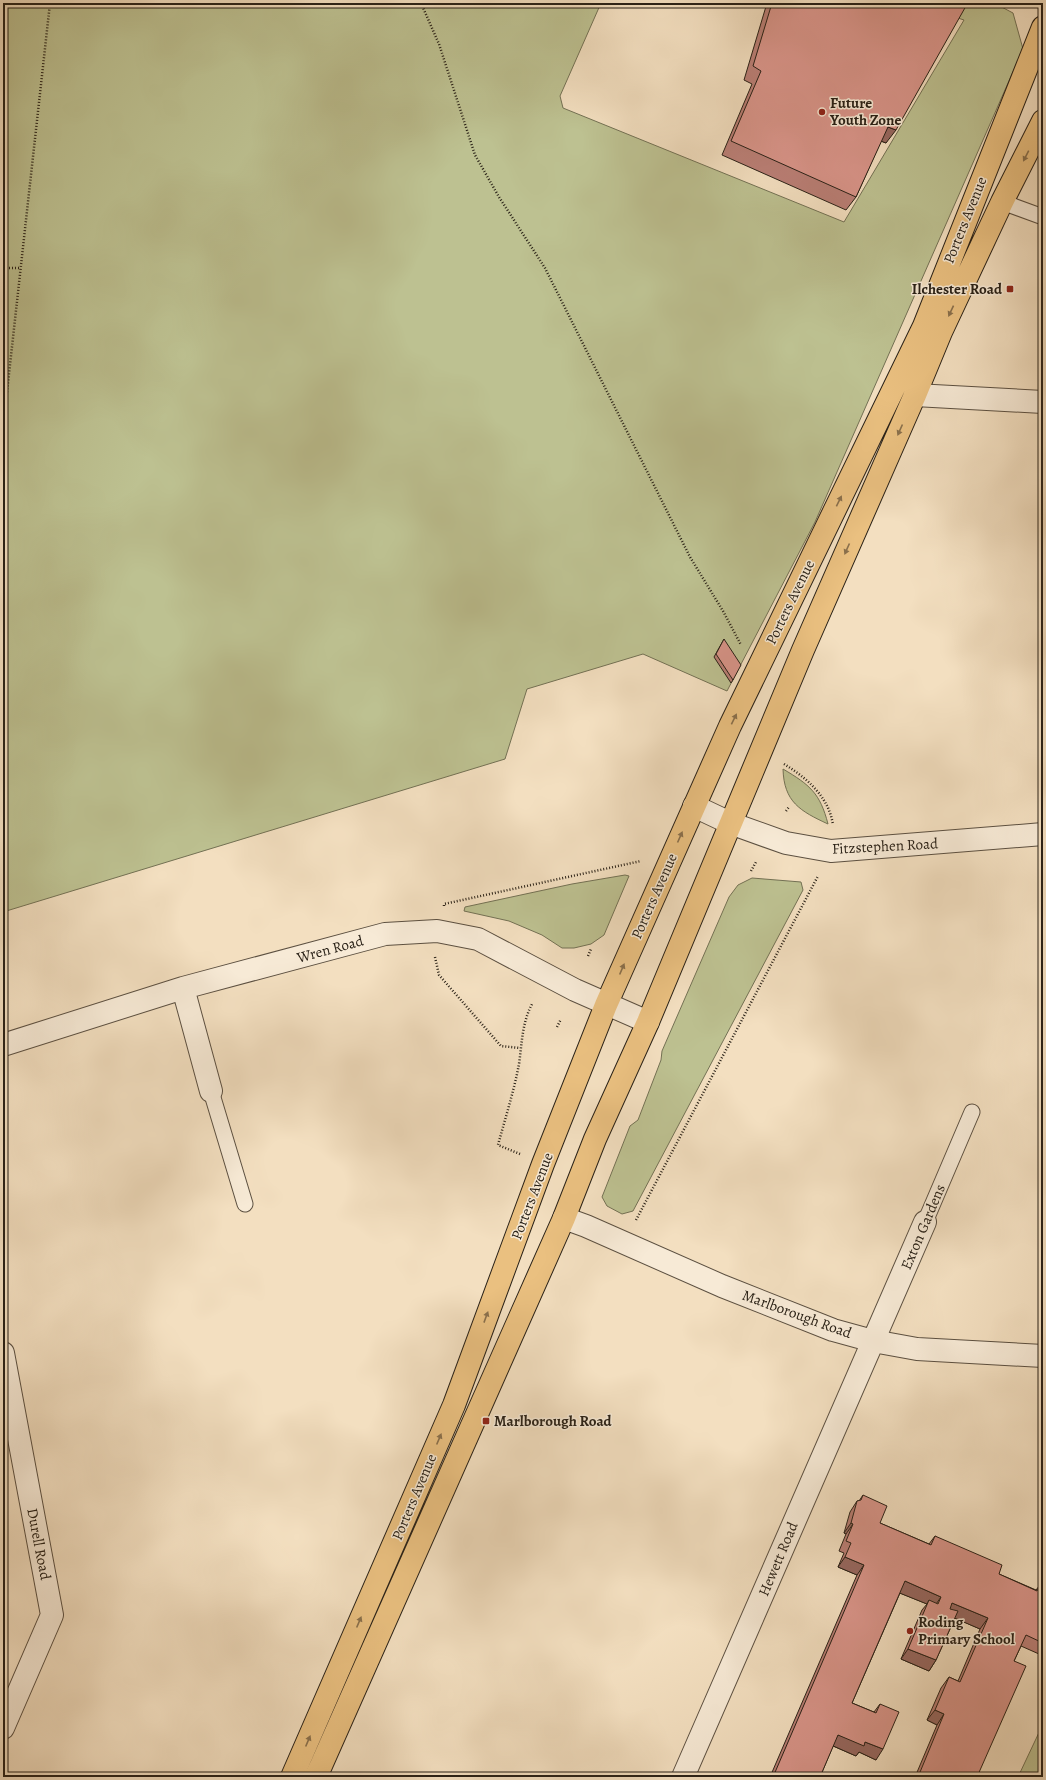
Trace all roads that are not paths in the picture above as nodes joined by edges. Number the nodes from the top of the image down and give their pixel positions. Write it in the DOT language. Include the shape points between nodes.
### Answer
graph roads {
  1 [pos="1043,27"];
  2 [pos="1043,121"];
  3 [pos="1002,202"];
  4 [pos="1043,217"];
  5 [pos="915,395"];
  6 [pos="1043,402"];
  7 [pos="694,806"];
  8 [pos="730,823"];
  9 [pos="1043,834"];
  10 [pos="183,988"];
  11 [pos="606,1004"];
  12 [pos="648,1022"];
  13 [pos="3,1045"];
  14 [pos="211,1092"];
  15 [pos="972,1112"];
  16 [pos="245,1204"];
  17 [pos="564,1218"];
  18 [pos="925,1222"];
  19 [pos="873,1341"];
  20 [pos="3,1353"];
  21 [pos="1043,1356"];
  22 [pos="3,1728"];
  23 [pos="292,1777"];
  24 [pos="316,1777"];
  25 [pos="683,1777"];
  7 -- 1 [label="main road, Porters Avenue, one-way" via="730,726 924,326"];
  2 -- 3 [label="main road, Porters Avenue, one-way"];
  3 -- 4 [label="lane"];
  3 -- 5 [label="main road, Porters Avenue, one-way" via="941,332"];
  5 -- 6 [label="street"];
  5 -- 8 [label="main road, Porters Avenue, one-way"];
  7 -- 8 [label="street"];
  11 -- 7 [label="main road, Porters Avenue, one-way"];
  8 -- 9 [label="street, Fitzstephen Road" via="786,843 831,851"];
  8 -- 12 [label="main road, Porters Avenue"];
  10 -- 11 [label="street, Wren Road" via="385,934 437,931 478,939"];
  10 -- 13 [label="street, Wren Road"];
  10 -- 14 [label="street"];
  11 -- 12 [label="street, Wren Road"];
  23 -- 11 [label="main road, Porters Avenue, one-way" via="454,1405 543,1164"];
  12 -- 17 [label="main road, Porters Avenue" via="595,1139"];
  14 -- 16 [label="lane"];
  15 -- 18 [label="lane, Exton Gardens"];
  17 -- 19 [label="street, Marlborough Road" via="722,1286 833,1330"];
  17 -- 24 [label="main road, Porters Avenue"];
  18 -- 19 [label="street, Exton Gardens"];
  19 -- 21 [label="street, Marlborough Road" via="917,1349"];
  19 -- 25 [label="street, Hewett Road"];
  20 -- 22 [label="street, Durell Road" via="52,1616"];
}
